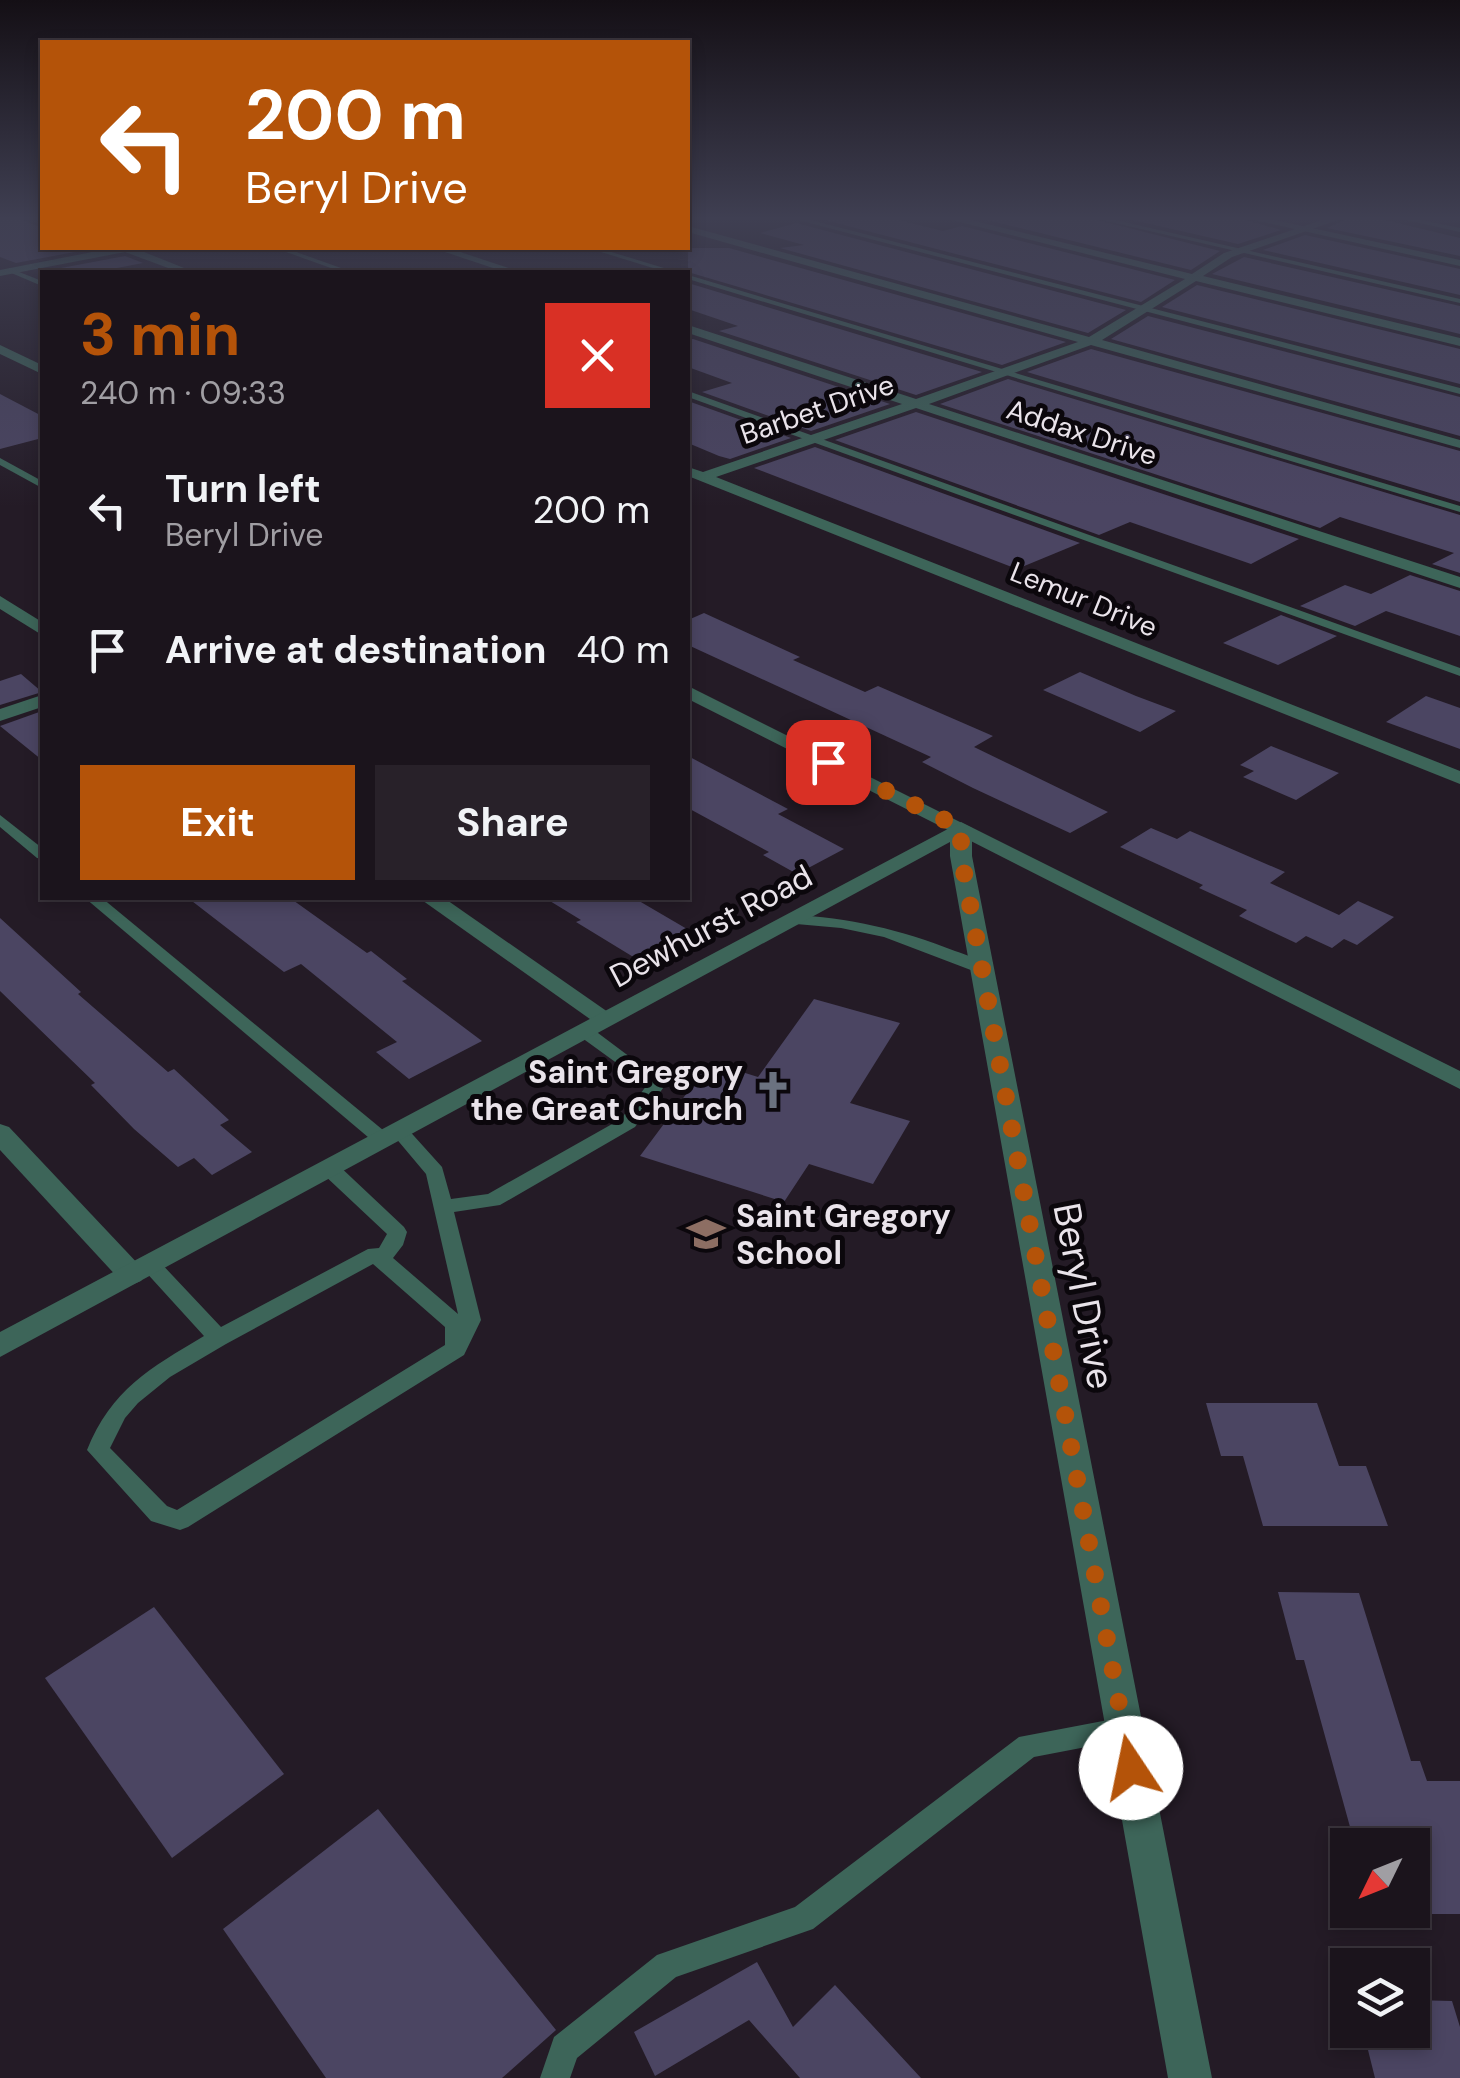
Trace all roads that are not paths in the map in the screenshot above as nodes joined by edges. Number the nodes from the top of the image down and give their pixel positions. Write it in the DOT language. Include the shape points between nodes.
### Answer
graph roads {
  1 [pos="808,313"];
  2 [pos="987,313"];
  3 [pos="1141,313"];
  4 [pos="1158,313"];
  5 [pos="1340,313"];
  6 [pos="690,330"];
  7 [pos="1091,342"];
  8 [pos="1460,342"];
  9 [pos="0,349"];
  10 [pos="40,369"];
  11 [pos="1008,373"];
  12 [pos="1460,391"];
  13 [pos="690,395"];
  14 [pos="918,404"];
  15 [pos="813,440"];
  16 [pos="1460,444"];
  17 [pos="0,461"];
  18 [pos="693,477"];
  19 [pos="40,485"];
  20 [pos="1460,509"];
  21 [pos="1460,583"];
  22 [pos="0,601"];
  23 [pos="40,629"];
  24 [pos="1460,672"];
  25 [pos="690,693"];
  26 [pos="40,702"];
  27 [pos="0,716"];
  28 [pos="1460,778"];
  29 [pos="0,819"];
  30 [pos="961,828"];
  31 [pos="40,853"];
  32 [pos="96,900"];
  33 [pos="433,900"];
  34 [pos="791,920"];
  35 [pos="982,968"];
  36 [pos="595,1025"];
  37 [pos="1460,1080"];
  38 [pos="0,1133"];
  39 [pos="390,1135"];
  40 [pos="329,1168"];
  41 [pos="445,1206"];
  42 [pos="382,1257"];
  43 [pos="141,1269"];
  44 [pos="218,1338"];
  45 [pos="0,1346"];
  46 [pos="456,1349"];
  47 [pos="1124,1729"];
  48 [pos="555,2078"];
  49 [pos="1190,2078"];
  1 -- 11 [label="lane"];
  2 -- 7 [label="street"];
  3 -- 7 [label="street, Barbet Drive"];
  4 -- 12 [label="lane"];
  5 -- 8 [label="street"];
  6 -- 14 [label="street, Addax Drive"];
  7 -- 11 [label="street, Barbet Drive"];
  7 -- 16 [label="street"];
  9 -- 10 [label="street"];
  11 -- 14 [label="street, Barbet Drive"];
  11 -- 20 [label="lane"];
  13 -- 15 [label="lane"];
  14 -- 15 [label="street, Barbet Drive"];
  14 -- 21 [label="street, Addax Drive"];
  15 -- 18 [label="street, Barbet Drive"];
  15 -- 24 [label="lane"];
  17 -- 19 [label="lane"];
  18 -- 28 [label="street, Lemur Drive"];
  22 -- 23 [label="street"];
  25 -- 30 [label="street"];
  26 -- 27 [label="street"];
  29 -- 31 [label="lane"];
  30 -- 34 [label="street, Dewhurst Road"];
  30 -- 35 [label="street, Beryl Drive"];
  30 -- 37 [label="street"];
  32 -- 39 [label="lane"];
  33 -- 36 [label="street"];
  34 -- 35 [label="lane" via="906,936"];
  34 -- 36 [label="street, Dewhurst Road"];
  35 -- 47 [label="street, Beryl Drive"];
  36 -- 39 [label="street, Dewhurst Road"];
  36 -- 41 [label="lane" via="657,1084 628,1122 493,1200"];
  38 -- 43 [label="street"];
  39 -- 40 [label="street, Dewhurst Road"];
  39 -- 41 [label="lane" via="435,1172"];
  40 -- 42 [label="lane" via="398,1232"];
  40 -- 43 [label="street, Dewhurst Road"];
  41 -- 46 [label="lane" via="470,1320"];
  42 -- 44 [label="lane" via="375,1254"];
  42 -- 46 [label="lane" via="456,1324"];
  43 -- 44 [label="lane"];
  43 -- 45 [label="street, Dewhurst Road"];
  44 -- 46 [label="lane" via="145,1381 104,1430 98,1450 159,1514 180,1520"];
  47 -- 48 [label="lane" via="1028,1746 803,1919 666,1965 564,2048"];
  47 -- 49 [label="street, Beryl Drive"];
}
